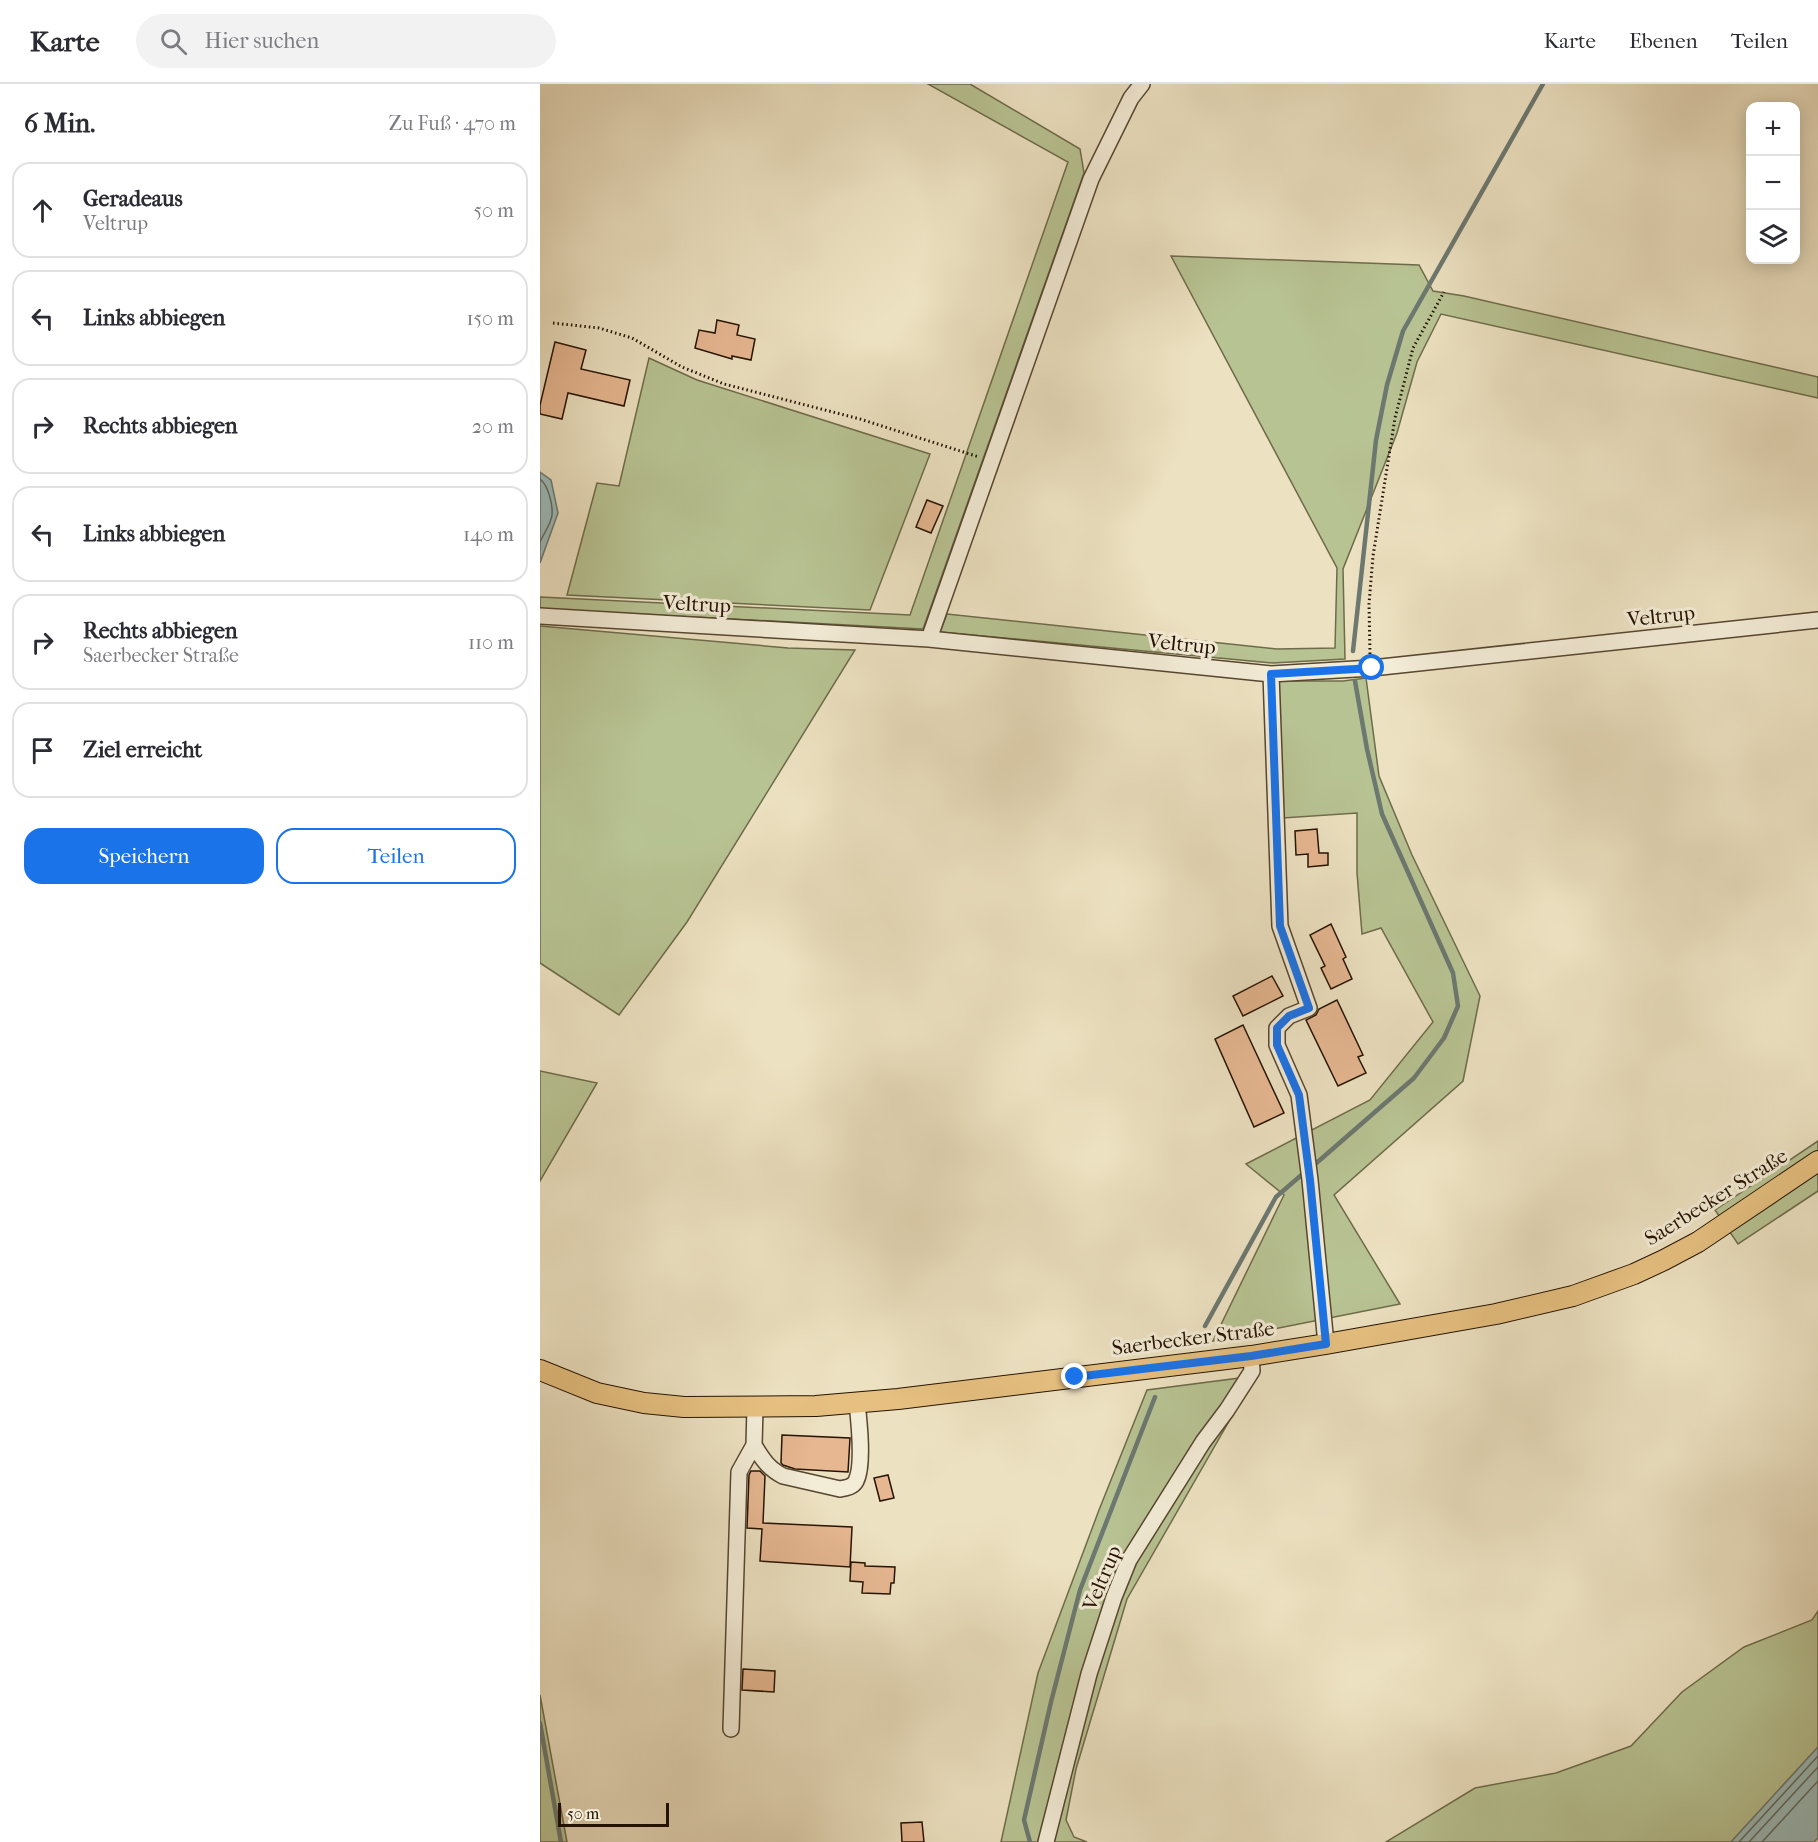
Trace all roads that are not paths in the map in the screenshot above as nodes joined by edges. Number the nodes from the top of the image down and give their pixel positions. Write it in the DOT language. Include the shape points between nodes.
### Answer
graph roads {
  1 [pos="1142,84"];
  2 [pos="540,616"];
  3 [pos="1818,620"];
  4 [pos="929,639"];
  5 [pos="1271,674"];
  6 [pos="1818,1161"];
  7 [pos="1326,1344"];
  8 [pos="1251,1356"];
  9 [pos="540,1370"];
  10 [pos="857,1404"];
  11 [pos="755,1408"];
  12 [pos="754,1445"];
  13 [pos="731,1729"];
  14 [pos="1046,1842"];
  1 -- 4 [label="street" via="1131,98 1091,179"];
  2 -- 4 [label="street, Veltrup"];
  3 -- 5 [label="street, Veltrup" via="1372,668"];
  4 -- 5 [label="street, Veltrup"];
  5 -- 7 [label="street" via="1280,926 1309,1008 1289,1016 1277,1028 1277,1045 1299,1095"];
  6 -- 7 [label="main road, Saerbecker Straße" via="1698,1242 1623,1278 1573,1296 1496,1314"];
  7 -- 8 [label="main road, Saerbecker Straße"];
  8 -- 10 [label="main road, Saerbecker Straße"];
  8 -- 14 [label="street, Veltrup" via="1252,1371 1129,1560 1089,1674"];
  9 -- 11 [label="main road, Saerbecker Straße" via="619,1399 684,1407"];
  10 -- 11 [label="main road, Saerbecker Straße"];
  10 -- 12 [label="street" via="858,1473 849,1488 783,1476 765,1462"];
  11 -- 12 [label="street"];
  12 -- 13 [label="street" via="739,1472"];
}
